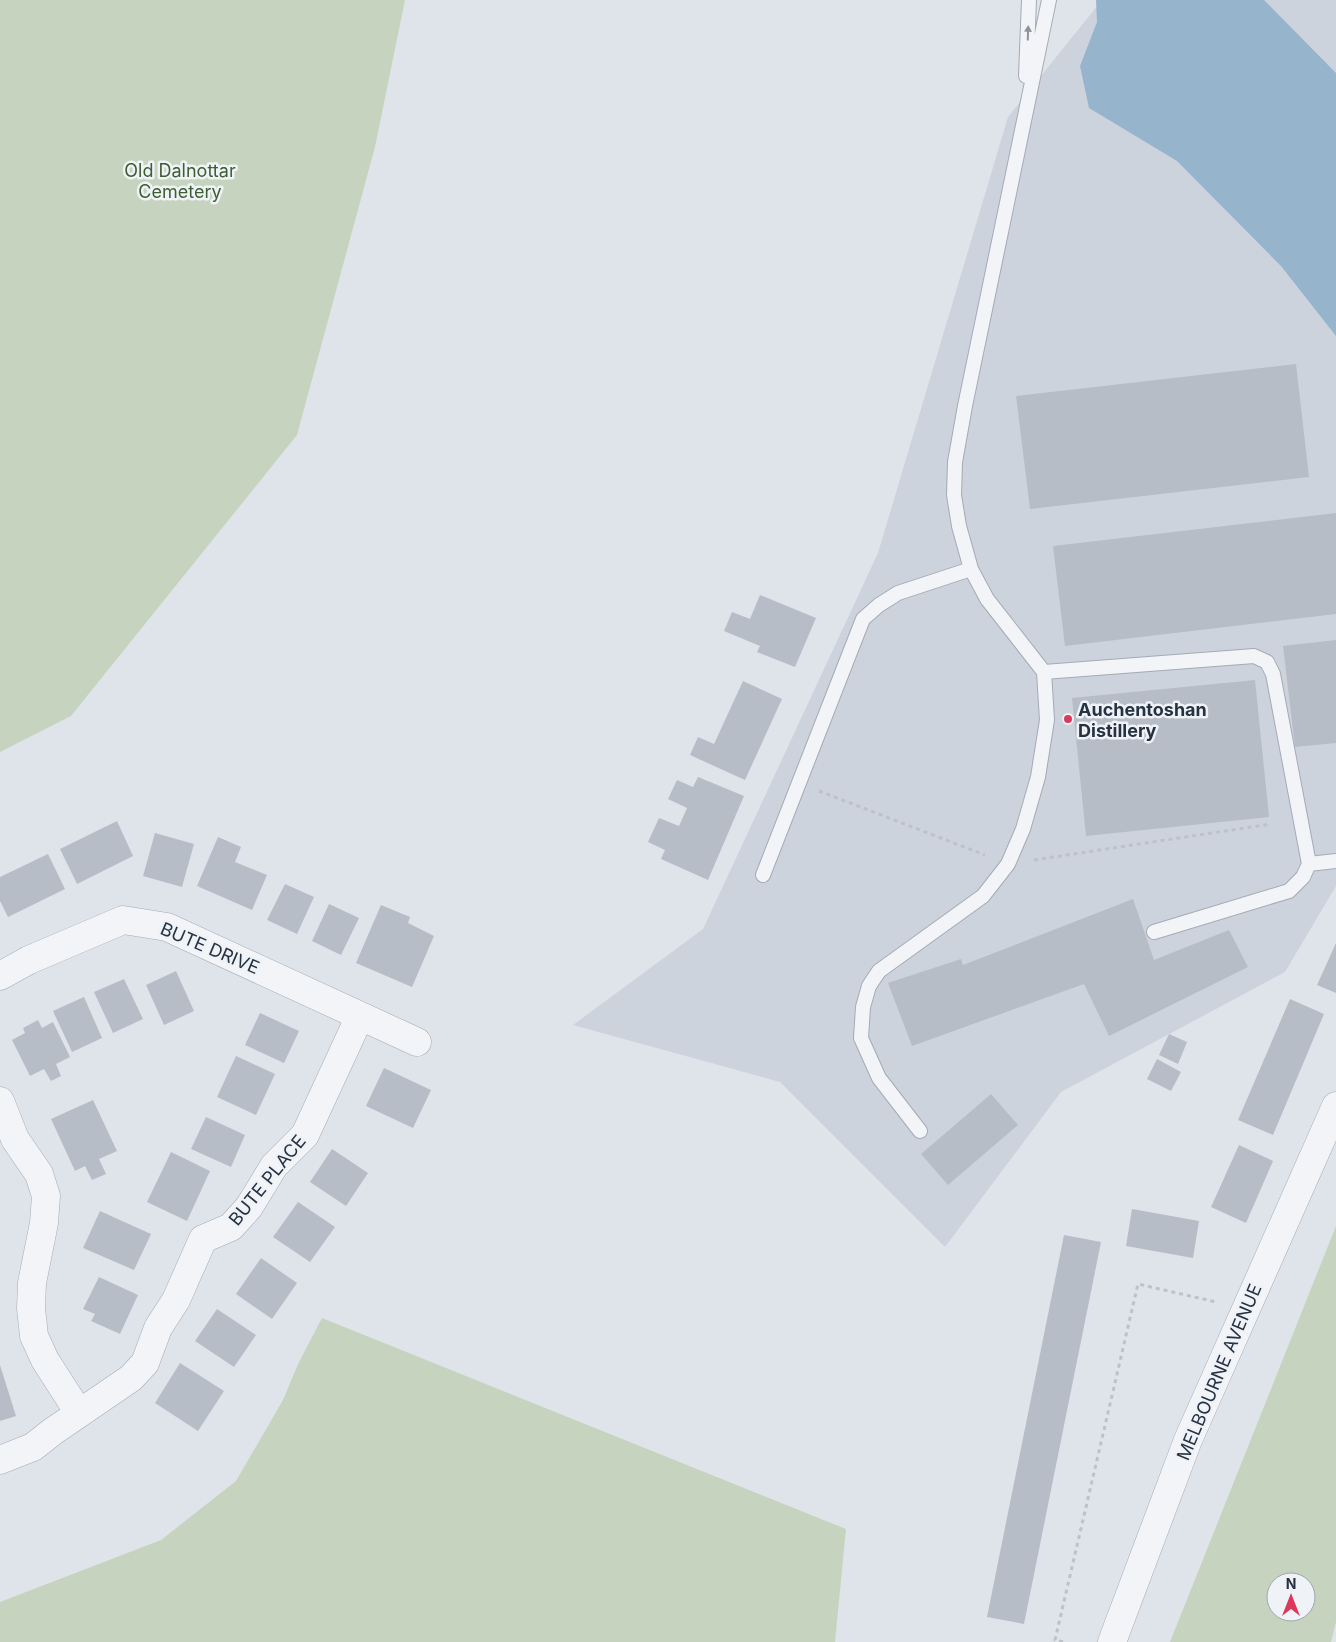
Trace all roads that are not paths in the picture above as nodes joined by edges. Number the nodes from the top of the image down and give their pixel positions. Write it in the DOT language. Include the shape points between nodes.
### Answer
graph roads {
  1 [pos="1029,0"];
  2 [pos="1048,0"];
  3 [pos="1024,116"];
  4 [pos="971,569"];
  5 [pos="1044,672"];
  6 [pos="1336,861"];
  7 [pos="1310,864"];
  8 [pos="762,875"];
  9 [pos="1154,932"];
  10 [pos="0,976"];
  11 [pos="360,1016"];
  12 [pos="417,1042"];
  13 [pos="0,1101"];
  14 [pos="1336,1106"];
  15 [pos="920,1131"];
  16 [pos="79,1413"];
  17 [pos="0,1460"];
  18 [pos="1112,1642"];
  3 -- 1 [label="lane, one-way"];
  2 -- 3 [label="lane"];
  3 -- 4 [label="lane" via="955,462 954,495"];
  4 -- 5 [label="lane" via="987,599"];
  4 -- 8 [label="lane" via="898,593 862,619"];
  5 -- 7 [label="lane" via="1254,656 1266,662 1273,674"];
  5 -- 15 [label="lane" via="1047,720 1038,777 1023,829 1008,864 983,896 878,971 862,1007 861,1038 879,1078"];
  6 -- 7 [label="lane"];
  7 -- 9 [label="lane" via="1304,876 1289,891"];
  10 -- 11 [label="street, BUTE DRIVE" via="29,960 123,920 167,926"];
  11 -- 12 [label="street, BUTE DRIVE"];
  11 -- 16 [label="street, BUTE PLACE" via="305,1135 274,1166 249,1207 231,1227 203,1239 176,1300 158,1328 145,1363 131,1378"];
  13 -- 16 [label="street" via="15,1139 39,1174 46,1196 32,1283 34,1336 45,1360"];
  14 -- 18 [label="street, MELBOURNE AVENUE" via="1188,1440"];
  16 -- 17 [label="street, BUTE PLACE" via="33,1446"];
}
